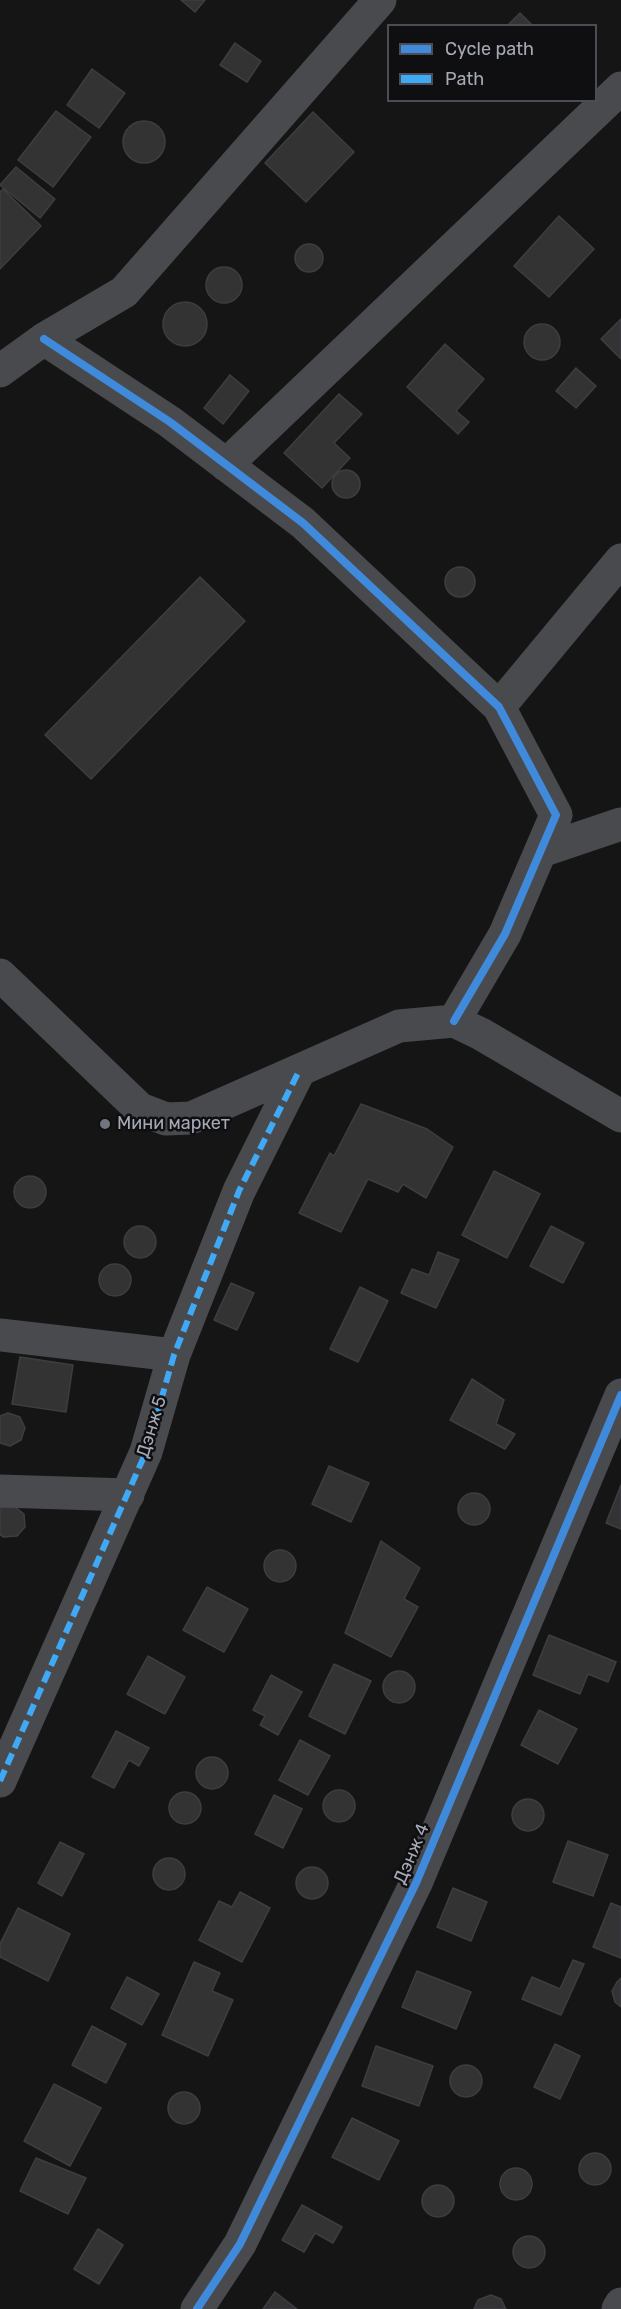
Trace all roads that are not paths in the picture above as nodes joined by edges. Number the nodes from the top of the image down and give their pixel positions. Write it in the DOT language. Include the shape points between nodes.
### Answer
graph roads {
  1 [pos="380,0"];
  2 [pos="621,88"];
  3 [pos="44,339"];
  4 [pos="0,371"];
  5 [pos="226,465"];
  6 [pos="621,560"];
  7 [pos="498,707"];
  8 [pos="621,824"];
  9 [pos="541,851"];
  10 [pos="0,975"];
  11 [pos="454,1021"];
  12 [pos="300,1071"];
  13 [pos="621,1116"];
  14 [pos="0,1335"];
  15 [pos="174,1355"];
  16 [pos="621,1395"];
  17 [pos="0,1491"];
  18 [pos="128,1495"];
  19 [pos="0,1781"];
  20 [pos="621,2304"];
  21 [pos="197,2309"];
  22 [pos="618,2309"];
  1 -- 3 [label="street" via="124,292"];
  2 -- 5 [label="street"];
  3 -- 4 [label="street"];
  3 -- 5 [label="street" via="170,422"];
  5 -- 7 [label="street" via="303,523"];
  6 -- 7 [label="street"];
  7 -- 9 [label="street" via="556,815"];
  8 -- 9 [label="street"];
  9 -- 11 [label="street" via="505,934"];
  10 -- 12 [label="street" via="140,1109 166,1119 191,1118"];
  11 -- 12 [label="street" via="399,1026"];
  11 -- 13 [label="street"];
  12 -- 15 [label="street, Дэнж 5" via="238,1191"];
  14 -- 15 [label="street"];
  15 -- 18 [label="street, Дэнж 5" via="146,1452"];
  16 -- 21 [label="street, Дэнж 4" via="416,1883 240,2244"];
  17 -- 18 [label="street"];
  18 -- 19 [label="street, Дэнж 5"];
  20 -- 22 [label="street"];
}
